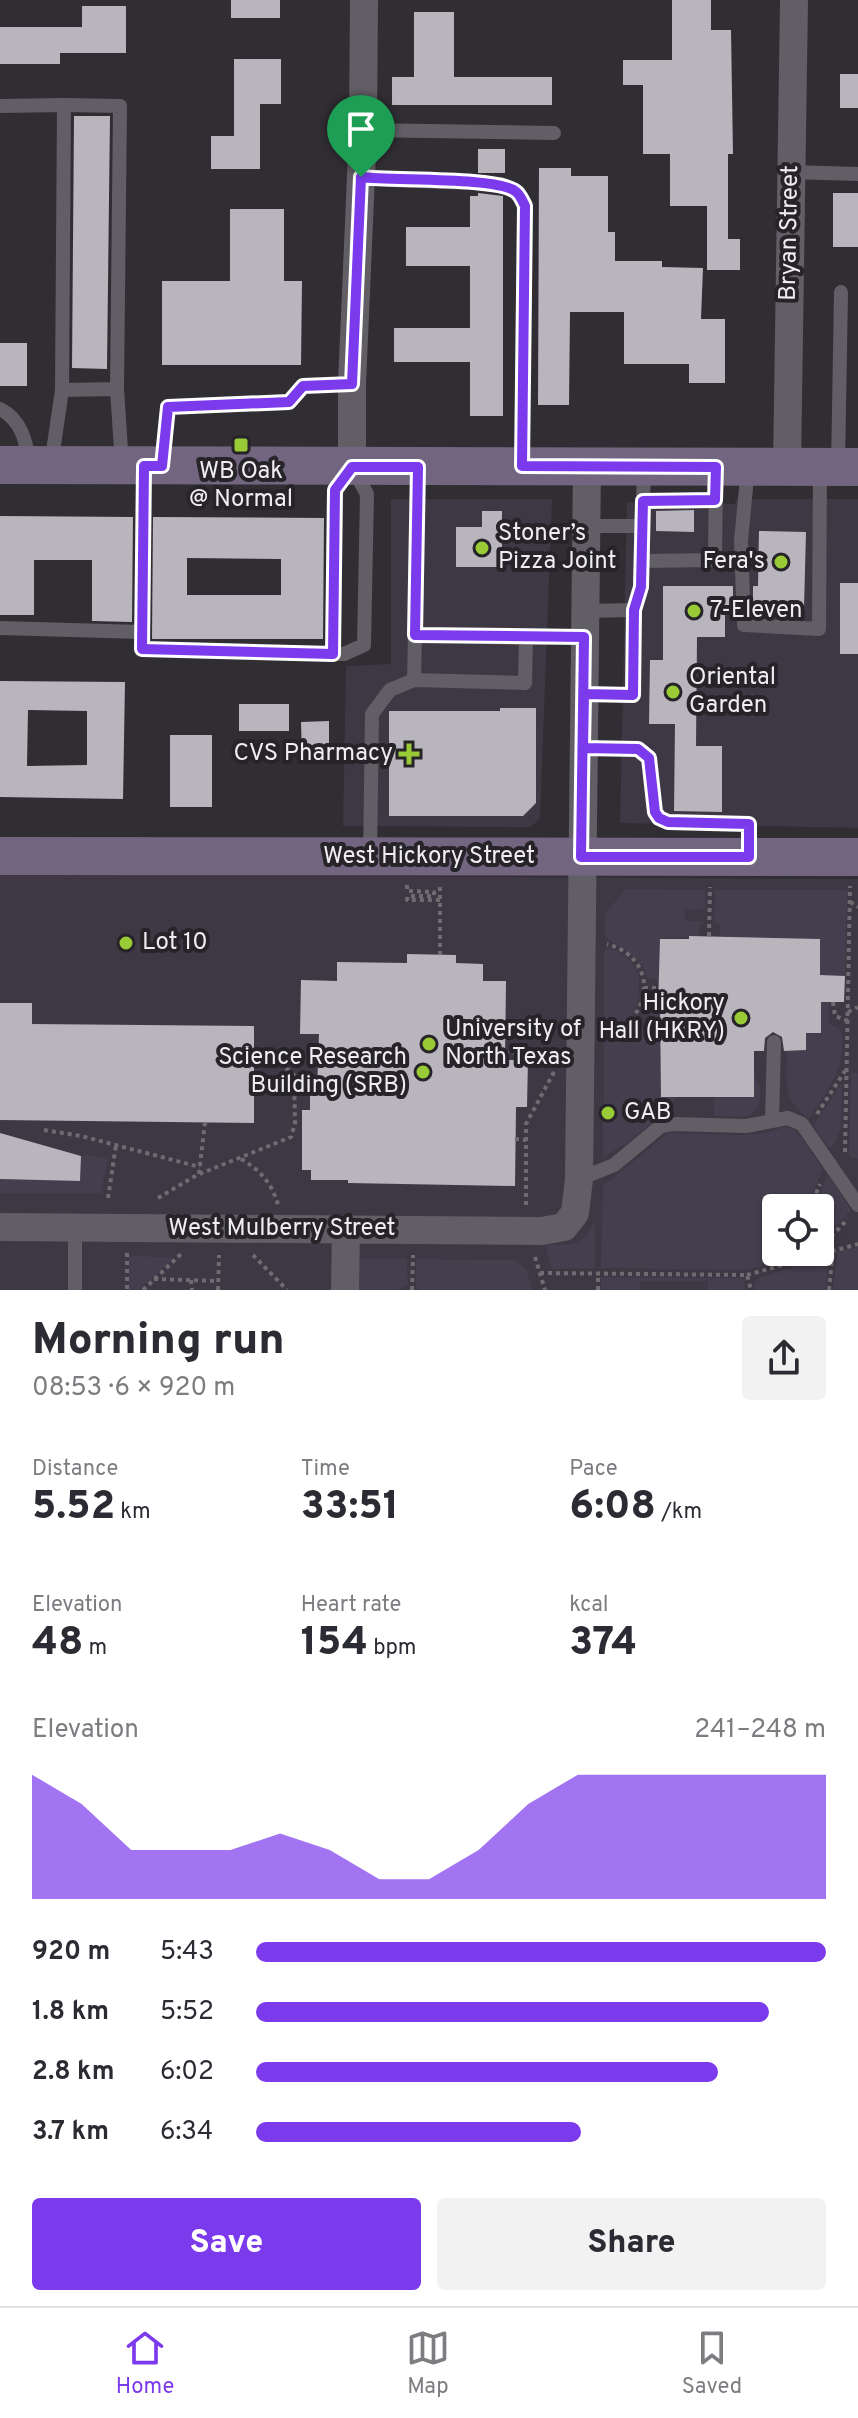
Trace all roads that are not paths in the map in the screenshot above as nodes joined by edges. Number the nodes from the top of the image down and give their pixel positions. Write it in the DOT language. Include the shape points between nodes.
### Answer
graph roads {
  1 [pos="364,0"];
  2 [pos="794,0"];
  3 [pos="64,105"];
  4 [pos="0,106"];
  5 [pos="363,130"];
  6 [pos="554,133"];
  7 [pos="791,172"];
  8 [pos="858,174"];
  9 [pos="361,177"];
  10 [pos="841,292"];
  11 [pos="352,384"];
  12 [pos="117,389"];
  13 [pos="62,390"];
  14 [pos="0,409"];
  15 [pos="27,465"];
  16 [pos="142,466"];
  17 [pos="522,466"];
  18 [pos="587,466"];
  19 [pos="352,467"];
  20 [pos="418,467"];
  21 [pos="826,467"];
  22 [pos="726,478"];
  23 [pos="644,483"];
  24 [pos="586,526"];
  25 [pos="642,526"];
  26 [pos="642,561"];
  27 [pos="634,610"];
  28 [pos="584,624"];
  29 [pos="0,628"];
  30 [pos="142,632"];
  31 [pos="415,635"];
  32 [pos="526,638"];
  33 [pos="333,654"];
  34 [pos="414,680"];
  35 [pos="584,694"];
  36 [pos="583,748"];
  37 [pos="0,856"];
  38 [pos="370,857"];
  39 [pos="581,857"];
  40 [pos="749,857"];
  41 [pos="854,872"];
  42 [pos="774,1042"];
  43 [pos="772,1121"];
  44 [pos="579,1179"];
  45 [pos="858,1205"];
  46 [pos="0,1227"];
  47 [pos="75,1227"];
  48 [pos="346,1230"];
  49 [pos="75,1290"];
  50 [pos="345,1290"];
  1 -- 5 [label="street"];
  2 -- 7 [label="street, Bryan Street"];
  3 -- 4 [label="lane"];
  3 -- 12 [label="lane" via="120,106"];
  3 -- 13 [label="lane"];
  5 -- 6 [label="lane"];
  5 -- 9 [label="street"];
  7 -- 8 [label="lane"];
  7 -- 21 [label="street, Bryan Street"];
  9 -- 11 [label="street"];
  9 -- 17 [label="lane" via="501,184 518,192 525,206"];
  10 -- 21 [label="lane"];
  11 -- 16 [label="lane" via="303,386 289,402 168,407"];
  11 -- 19 [label="street"];
  12 -- 13 [label="lane"];
  12 -- 16 [label="lane"];
  13 -- 15 [label="lane"];
  14 -- 15 [label="lane" via="21,428"];
  15 -- 16 [label="main road"];
  16 -- 19 [label="main road"];
  16 -- 30 [label="lane"];
  17 -- 18 [label="main road"];
  17 -- 20 [label="main road"];
  18 -- 23 [label="main road"];
  18 -- 24 [label="street"];
  19 -- 20 [label="main road"];
  19 -- 33 [label="lane" via="335,490"];
  19 -- 33 [label="lane" via="367,494 364,645"];
  20 -- 31 [label="lane"];
  21 -- 22 [label="main road"];
  21 -- 22 [label="lane" via="819,629 744,625 741,541"];
  22 -- 23 [label="main road"];
  22 -- 26 [label="lane" via="715,560"];
  23 -- 25 [label="lane"];
  24 -- 25 [label="lane"];
  24 -- 28 [label="street"];
  25 -- 26 [label="lane"];
  26 -- 27 [label="lane"];
  27 -- 28 [label="lane"];
  27 -- 35 [label="lane" via="633,695"];
  28 -- 32 [label="lane"];
  28 -- 35 [label="street"];
  29 -- 30 [label="lane"];
  30 -- 33 [label="lane" via="142,649"];
  31 -- 32 [label="lane"];
  31 -- 34 [label="lane"];
  32 -- 34 [label="lane" via="525,683"];
  34 -- 38 [label="lane" via="390,690 372,714"];
  35 -- 36 [label="street"];
  36 -- 39 [label="street"];
  36 -- 40 [label="lane" via="644,752 659,818 749,824"];
  37 -- 38 [label="main road, West Hickory Street"];
  38 -- 39 [label="main road, West Hickory Street"];
  39 -- 40 [label="main road, West Hickory Street"];
  39 -- 44 [label="street"];
  40 -- 41 [label="main road, West Hickory Street"];
  42 -- 43 [label="lane"];
  43 -- 44 [label="lane" via="661,1126 614,1165"];
  43 -- 45 [label="lane" via="797,1120"];
  44 -- 48 [label="street, West Mulberry Street" via="575,1213 564,1227"];
  46 -- 47 [label="street, West Mulberry Street"];
  47 -- 48 [label="street, West Mulberry Street"];
  47 -- 49 [label="lane"];
  48 -- 50 [label="street"];
}
